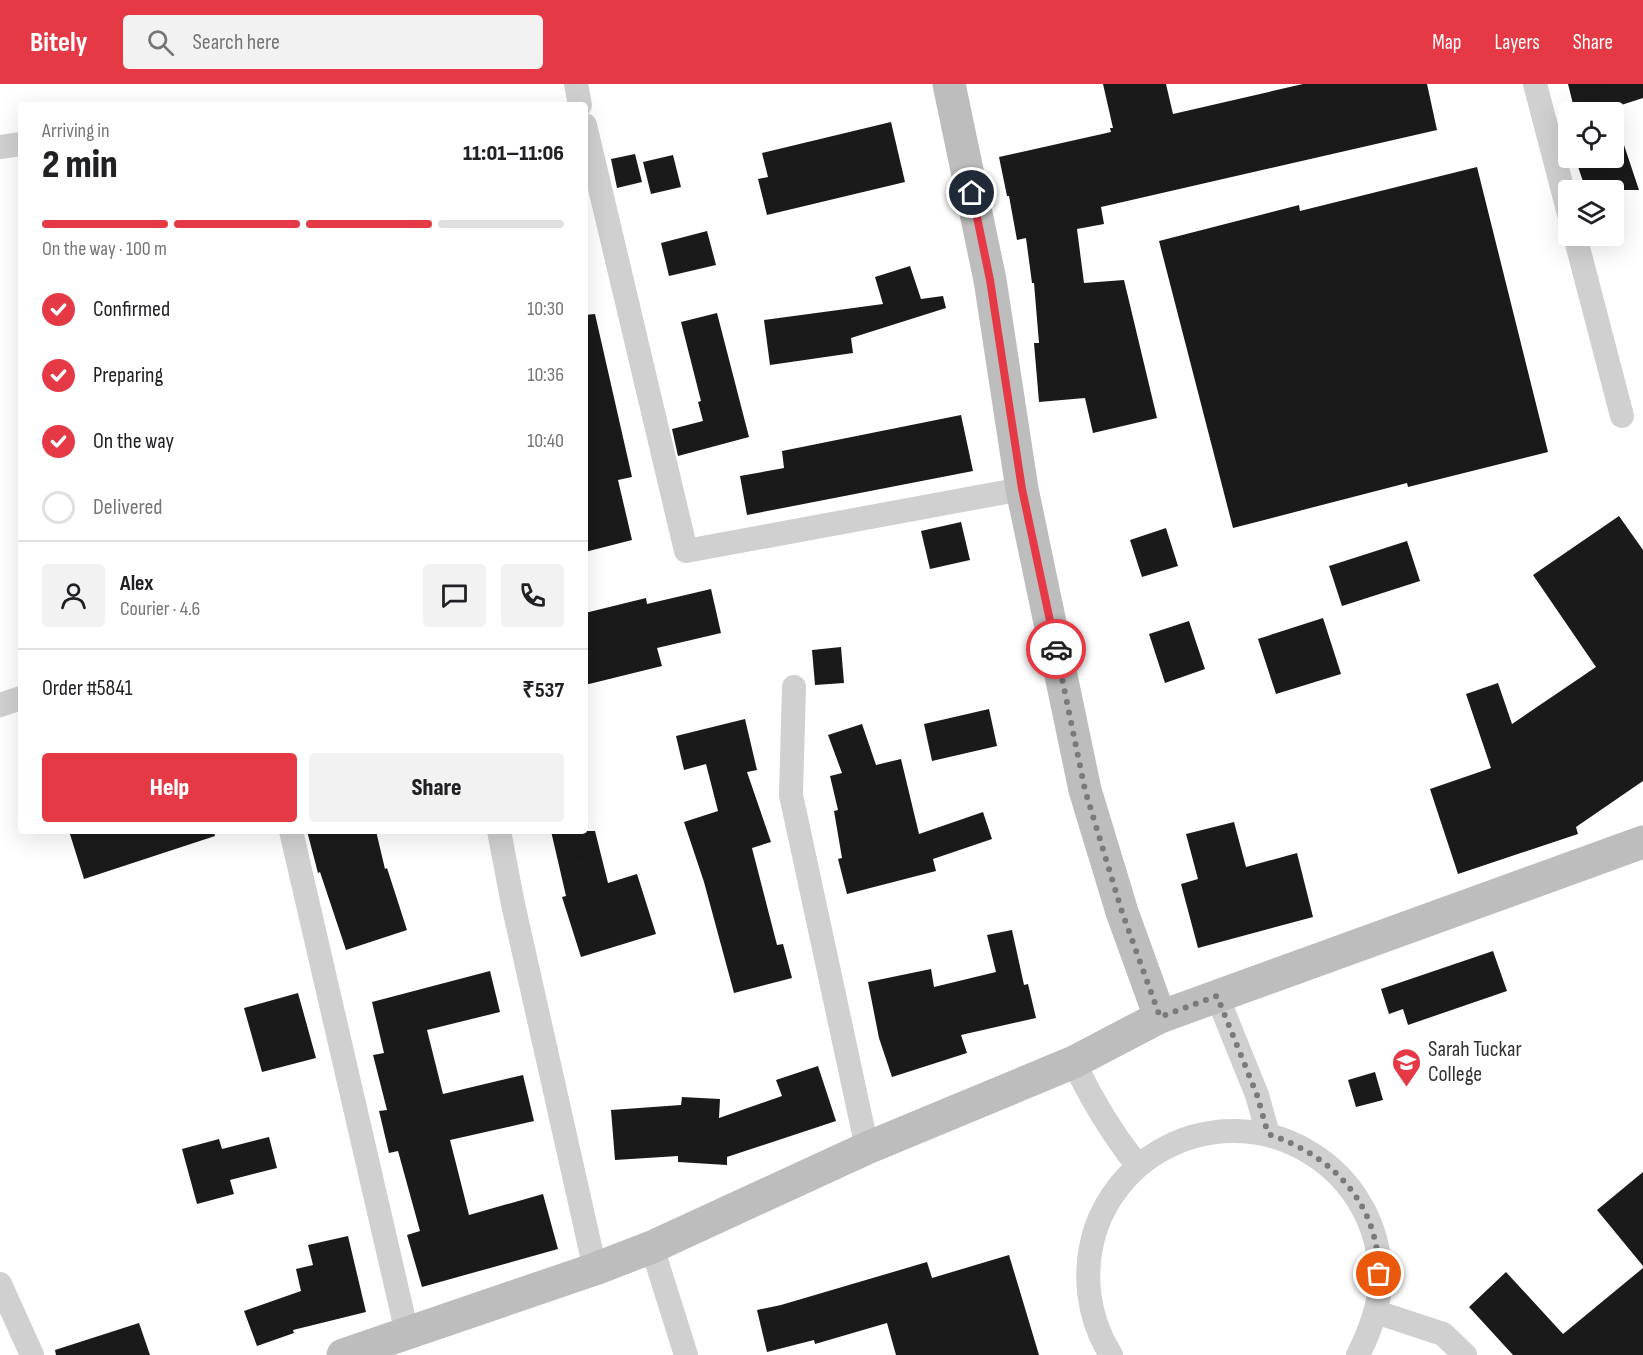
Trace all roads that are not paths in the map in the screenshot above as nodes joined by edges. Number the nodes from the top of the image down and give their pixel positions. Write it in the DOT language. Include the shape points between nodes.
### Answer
graph roads {
  1 [pos="576,84"];
  2 [pos="949,84"];
  3 [pos="1535,84"];
  4 [pos="579,102"];
  5 [pos="588,138"];
  6 [pos="18,144"];
  7 [pos="0,147"];
  8 [pos="1560,180"];
  9 [pos="1578,246"];
  10 [pos="1622,416"];
  11 [pos="1022,489"];
  12 [pos="794,687"];
  13 [pos="18,699"];
  14 [pos="0,705"];
  15 [pos="292,834"];
  16 [pos="501,834"];
  17 [pos="1643,842"];
  18 [pos="1217,996"];
  19 [pos="1160,1017"];
  20 [pos="1074,1062"];
  21 [pos="1268,1134"];
  22 [pos="867,1149"];
  23 [pos="1137,1165"];
  24 [pos="652,1247"];
  25 [pos="595,1269"];
  26 [pos="0,1284"];
  27 [pos="1376,1312"];
  28 [pos="407,1333"];
  29 [pos="32,1355"];
  30 [pos="343,1355"];
  31 [pos="686,1355"];
  32 [pos="1111,1355"];
  33 [pos="1358,1355"];
  34 [pos="1465,1355"];
  1 -- 4 [label="street"];
  2 -- 11 [label="street" via="990,280"];
  3 -- 8 [label="street"];
  5 -- 11 [label="street" via="686,550"];
  6 -- 7 [label="street"];
  9 -- 10 [label="street"];
  11 -- 19 [label="street" via="1085,790 1122,912"];
  12 -- 22 [label="street" via="791,795"];
  13 -- 14 [label="street"];
  15 -- 28 [label="street"];
  16 -- 25 [label="street"];
  17 -- 18 [label="street"];
  18 -- 19 [label="street"];
  18 -- 21 [label="street" via="1257,1095"];
  19 -- 20 [label="street"];
  20 -- 22 [label="street"];
  20 -- 23 [label="street" via="1086,1089"];
  21 -- 23 [label="street" via="1217,1131 1192,1136 1168,1145"];
  21 -- 27 [label="street" via="1315,1155 1351,1190 1374,1236 1379,1261"];
  22 -- 24 [label="street"];
  23 -- 32 [label="street" via="1100,1218 1088,1268 1094,1318"];
  24 -- 25 [label="street"];
  24 -- 31 [label="street"];
  25 -- 28 [label="street"];
  26 -- 29 [label="street"];
  27 -- 33 [label="street"];
  27 -- 34 [label="street" via="1443,1334"];
  28 -- 30 [label="street"];
}
